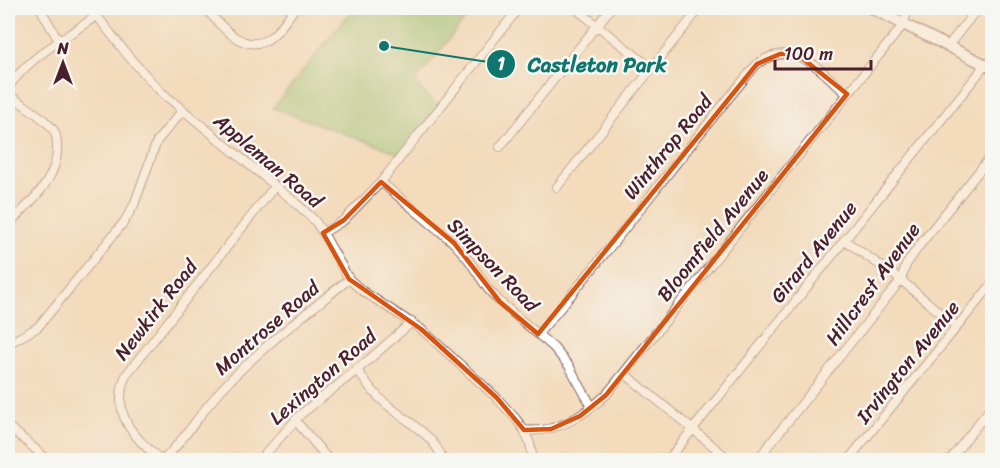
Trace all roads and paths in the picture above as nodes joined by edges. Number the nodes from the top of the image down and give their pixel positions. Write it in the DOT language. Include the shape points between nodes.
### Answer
graph roads {
  1 [pos="40,8"];
  2 [pos="106,8"];
  3 [pos="204,8"];
  4 [pos="296,8"];
  5 [pos="519,8"];
  6 [pos="575,8"];
  7 [pos="611,8"];
  8 [pos="700,8"];
  9 [pos="871,8"];
  10 [pos="908,8"];
  11 [pos="978,8"];
  12 [pos="97,16"];
  13 [pos="904,24"];
  14 [pos="597,25"];
  15 [pos="59,41"];
  16 [pos="948,46"];
  17 [pos="988,66"];
  18 [pos="651,68"];
  19 [pos="8,88"];
  20 [pos="8,94"];
  21 [pos="847,94"];
  22 [pos="182,111"];
  23 [pos="500,147"];
  24 [pos="993,155"];
  25 [pos="381,182"];
  26 [pos="275,186"];
  27 [pos="557,187"];
  28 [pos="8,225"];
  29 [pos="323,233"];
  30 [pos="844,240"];
  31 [pos="349,279"];
  32 [pos="901,280"];
  33 [pos="993,284"];
  34 [pos="412,322"];
  35 [pos="957,327"];
  36 [pos="538,334"];
  37 [pos="8,344"];
  38 [pos="357,370"];
  39 [pos="624,373"];
  40 [pos="993,406"];
  41 [pos="592,407"];
  42 [pos="295,420"];
  43 [pos="8,426"];
  44 [pos="524,430"];
  45 [pos="693,430"];
  46 [pos="48,460"];
  47 [pos="162,460"];
  48 [pos="260,460"];
  49 [pos="328,460"];
  50 [pos="443,460"];
  51 [pos="533,460"];
  52 [pos="668,460"];
  53 [pos="730,460"];
  54 [pos="758,460"];
  55 [pos="848,460"];
  56 [pos="950,460"];
  1 -- 15 [label="street"];
  2 -- 12 [label="street"];
  3 -- 4 [label="street" via="229,35 254,43 269,38"];
  5 -- 25 [label="street"];
  6 -- 14 [label="street"];
  7 -- 14 [label="street"];
  8 -- 18 [label="street"];
  9 -- 13 [label="main road"];
  10 -- 13 [label="street"];
  11 -- 16 [label="street"];
  12 -- 15 [label="street"];
  12 -- 22 [label="street, Appleman Road" via="129,57"];
  13 -- 16 [label="main road"];
  13 -- 21 [label="street, Bloomfield Avenue"];
  14 -- 18 [label="street"];
  14 -- 23 [label="street"];
  15 -- 19 [label="street" via="24,68"];
  16 -- 17 [label="main road"];
  17 -- 30 [label="street, Girard Avenue" via="978,73"];
  18 -- 27 [label="street"];
  20 -- 28 [label="street" via="53,129 57,149 46,184"];
  21 -- 36 [label="street, Winthrop Road" via="798,54 780,54 757,64"];
  21 -- 39 [label="street, Bloomfield Avenue"];
  22 -- 26 [label="street, Appleman Road"];
  22 -- 37 [label="street" via="157,141 124,222 38,327"];
  24 -- 32 [label="street, Hillcrest Avenue" via="906,265"];
  25 -- 29 [label="street" via="344,220"];
  25 -- 36 [label="street, Simpson Road" via="454,243 500,302"];
  26 -- 29 [label="street, Appleman Road"];
  26 -- 47 [label="street, Newkirk Road" via="126,375 122,390 124,420 137,440"];
  29 -- 31 [label="street, Appleman Road"];
  30 -- 32 [label="street"];
  30 -- 45 [label="street, Girard Avenue"];
  31 -- 34 [label="street, Appleman Road"];
  31 -- 47 [label="street, Montrose Road" via="252,359"];
  32 -- 35 [label="street"];
  32 -- 54 [label="street, Hillcrest Avenue"];
  33 -- 35 [label="street, Irvington Avenue"];
  34 -- 38 [label="street, Lexington Road"];
  34 -- 44 [label="street, Appleman Road" via="497,398"];
  35 -- 55 [label="street, Irvington Avenue"];
  36 -- 41 [label="street, Simpson Road" via="569,366"];
  38 -- 42 [label="street, Lexington Road"];
  38 -- 50 [label="street" via="384,402 434,442"];
  39 -- 41 [label="street, Bloomfield Avenue"];
  39 -- 45 [label="street"];
  40 -- 56 [label="street"];
  41 -- 44 [label="street, Bloomfield Avenue" via="551,429"];
  42 -- 48 [label="street, Lexington Road"];
  42 -- 49 [label="street"];
  43 -- 46 [label="street"];
  44 -- 51 [label="street, Appleman Road"];
  45 -- 52 [label="street, Girard Avenue"];
  45 -- 53 [label="street"];
}
